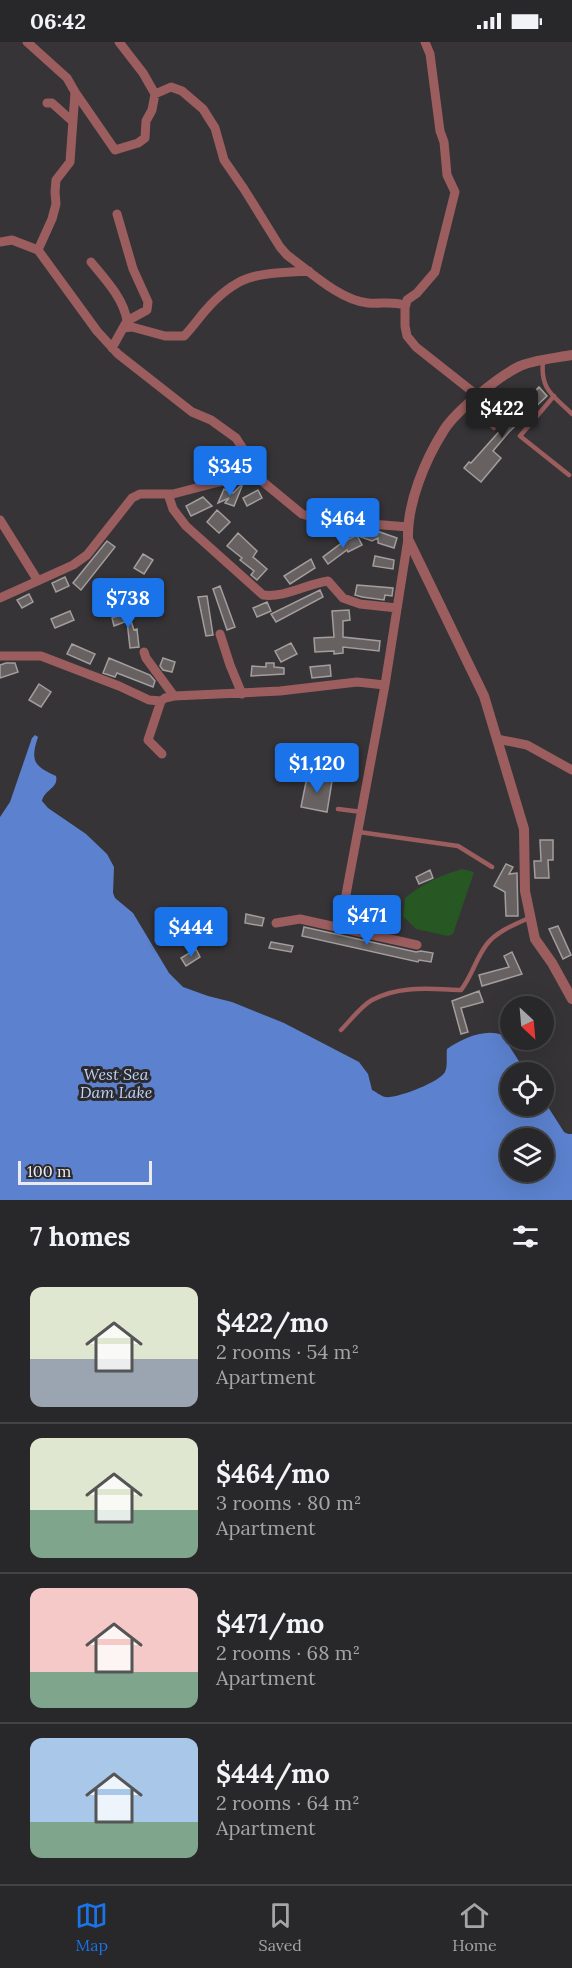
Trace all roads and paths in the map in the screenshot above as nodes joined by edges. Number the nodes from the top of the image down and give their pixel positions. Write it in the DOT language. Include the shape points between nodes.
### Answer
graph roads {
  1 [pos="27,42"];
  2 [pos="119,42"];
  3 [pos="425,42"];
  4 [pos="75,92"];
  5 [pos="154,94"];
  6 [pos="47,103"];
  7 [pos="71,120"];
  8 [pos="117,213"];
  9 [pos="0,242"];
  10 [pos="38,250"];
  11 [pos="91,262"];
  12 [pos="309,271"];
  13 [pos="406,305"];
  14 [pos="125,325"];
  15 [pos="112,348"];
  16 [pos="572,355"];
  17 [pos="543,361"];
  18 [pos="554,396"];
  19 [pos="474,400"];
  20 [pos="572,414"];
  21 [pos="494,428"];
  22 [pos="571,475"];
  23 [pos="257,477"];
  24 [pos="168,494"];
  25 [pos="0,520"];
  26 [pos="408,527"];
  27 [pos="408,539"];
  28 [pos="38,581"];
  29 [pos="0,598"];
  30 [pos="398,608"];
  31 [pos="220,634"];
  32 [pos="144,652"];
  33 [pos="0,656"];
  34 [pos="385,685"];
  35 [pos="242,694"];
  36 [pos="174,696"];
  37 [pos="161,701"];
  38 [pos="497,738"];
  39 [pos="162,754"];
  40 [pos="572,770"];
  41 [pos="338,809"];
  42 [pos="362,812"];
  43 [pos="359,832"];
  44 [pos="492,867"];
  45 [pos="531,917"];
  46 [pos="276,923"];
  47 [pos="340,927"];
  48 [pos="417,945"];
  49 [pos="572,999"];
  50 [pos="341,1030"];
  1 -- 4 [label="street" via="67,78"];
  2 -- 5 [label="street"];
  3 -- 13 [label="street" via="447,176 455,192 435,272"];
  4 -- 5 [label="street" via="115,150 145,138"];
  4 -- 7 [label="street"];
  5 -- 12 [label="street" via="171,87 203,109 215,128 224,160 280,247"];
  6 -- 7 [label="street"];
  7 -- 10 [label="street" via="70,162 56,180 56,204"];
  8 -- 14 [label="street" via="133,269 148,302 147,310"];
  9 -- 10 [label="street" via="12,240"];
  10 -- 15 [label="street"];
  11 -- 14 [label="street" via="126,313"];
  12 -- 13 [label="street" via="347,297 368,303 392,301"];
  12 -- 14 [label="street" via="261,273 236,283 184,336 165,336"];
  13 -- 19 [label="street" via="407,336"];
  14 -- 15 [label="street"];
  15 -- 23 [label="street" via="192,412 236,438"];
  16 -- 17 [label="street"];
  17 -- 18 [label="lane" via="541,377"];
  17 -- 19 [label="street" via="520,365"];
  18 -- 20 [label="lane"];
  18 -- 22 [label="lane" via="520,436"];
  19 -- 21 [label="lane"];
  19 -- 26 [label="street" via="445,428 429,457"];
  23 -- 24 [label="street"];
  23 -- 26 [label="street" via="302,514 322,520"];
  24 -- 28 [label="street" via="140,494 132,498 87,555"];
  24 -- 30 [label="street" via="186,526 262,595 275,597 328,581 343,598"];
  25 -- 28 [label="street"];
  26 -- 27 [label="street"];
  27 -- 30 [label="street"];
  27 -- 38 [label="street" via="478,682"];
  28 -- 29 [label="street"];
  30 -- 34 [label="street"];
  31 -- 35 [label="street"];
  32 -- 36 [label="street"];
  33 -- 37 [label="street" via="41,656 149,700"];
  34 -- 35 [label="street" via="357,682"];
  34 -- 42 [label="street"];
  35 -- 36 [label="street"];
  36 -- 37 [label="street"];
  37 -- 39 [label="street" via="148,740"];
  38 -- 40 [label="street" via="527,745"];
  38 -- 45 [label="street" via="524,829 525,891"];
  41 -- 42 [label="lane"];
  42 -- 43 [label="street"];
  43 -- 44 [label="lane" via="458,846"];
  43 -- 47 [label="street"];
  45 -- 49 [label="street" via="535,939"];
  45 -- 50 [label="lane" via="488,943 461,990 411,988 391,993 370,1001"];
  46 -- 47 [label="street" via="300,919"];
  47 -- 48 [label="street"];
}
